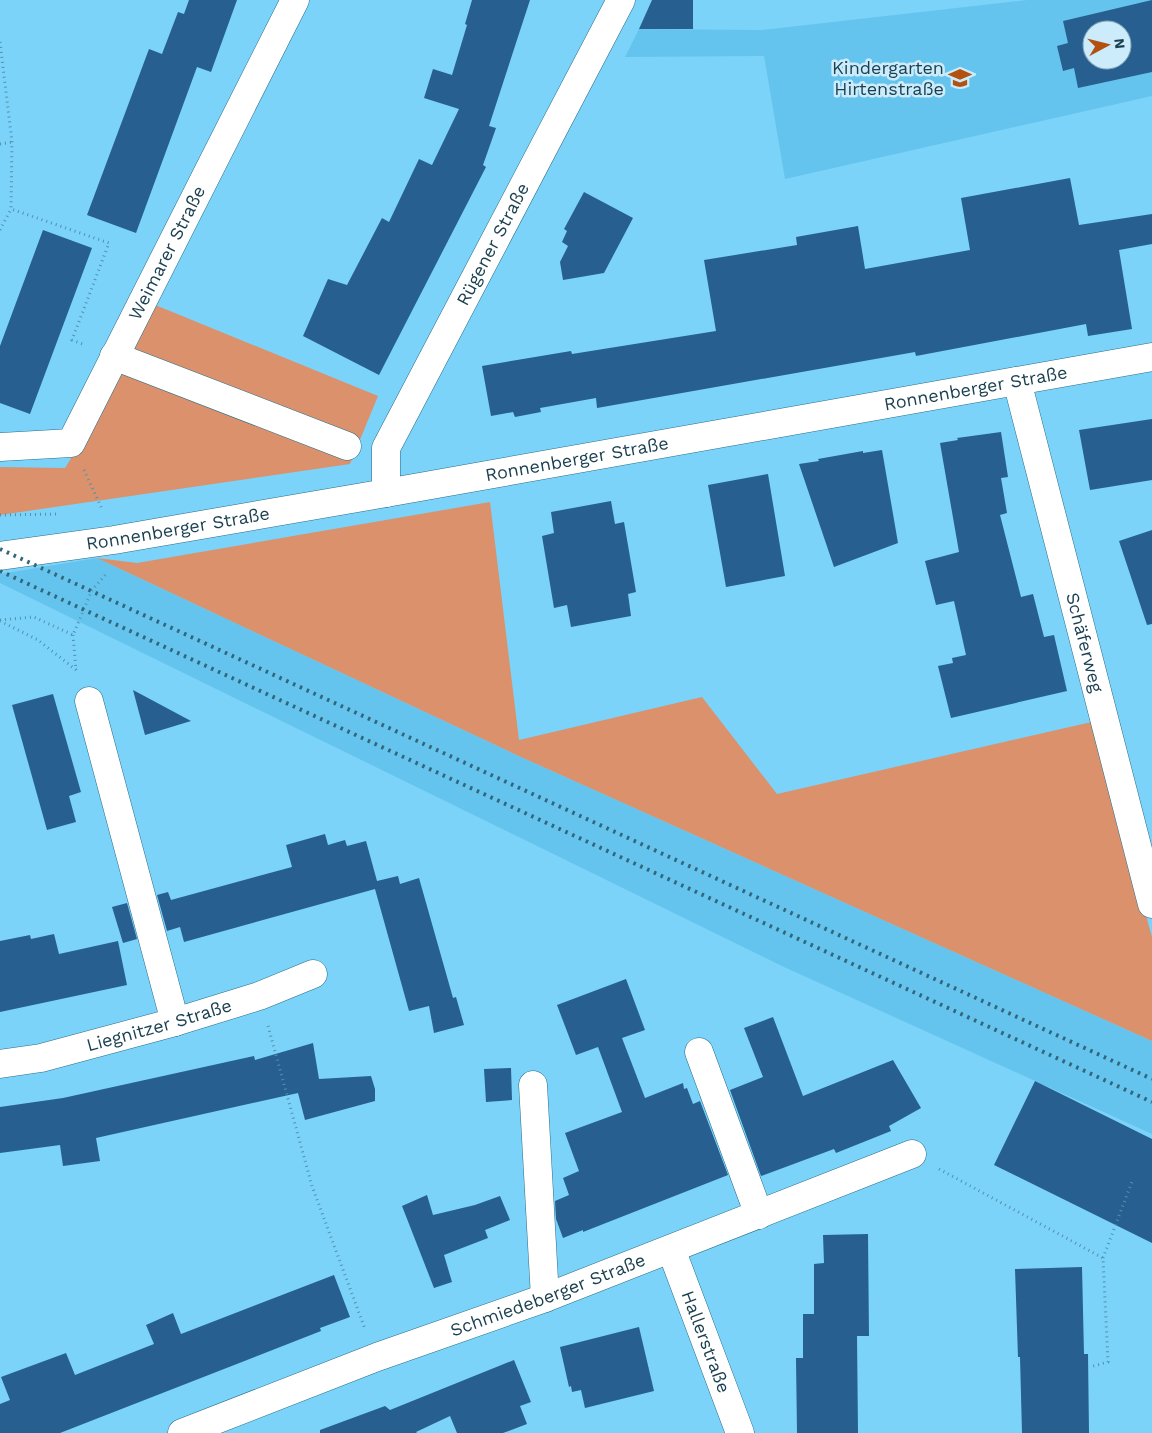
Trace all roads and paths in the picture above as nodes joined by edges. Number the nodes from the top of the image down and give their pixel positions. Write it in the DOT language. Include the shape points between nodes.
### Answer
graph roads {
  1 [pos="294,0"];
  2 [pos="621,0"];
  3 [pos="0,42"];
  4 [pos="12,142"];
  5 [pos="0,144"];
  6 [pos="11,209"];
  7 [pos="0,230"];
  8 [pos="114,356"];
  9 [pos="1152,357"];
  10 [pos="1017,381"];
  11 [pos="347,446"];
  12 [pos="0,447"];
  13 [pos="386,493"];
  14 [pos="68,514"];
  15 [pos="0,515"];
  16 [pos="0,556"];
  17 [pos="0,621"];
  18 [pos="73,635"];
  19 [pos="76,670"];
  20 [pos="89,701"];
  21 [pos="1152,904"];
  22 [pos="313,974"];
  23 [pos="259,996"];
  24 [pos="175,1022"];
  25 [pos="699,1052"];
  26 [pos="0,1064"];
  27 [pos="533,1085"];
  28 [pos="912,1154"];
  29 [pos="1134,1179"];
  30 [pos="759,1215"];
  31 [pos="671,1249"];
  32 [pos="1103,1258"];
  33 [pos="545,1298"];
  34 [pos="377,1357"];
  35 [pos="1090,1367"];
  36 [pos="190,1431"];
  37 [pos="740,1433"];
  1 -- 8 [label="street, Weimarer Straße"];
  2 -- 13 [label="street, Rügener Straße" via="386,448"];
  3 -- 4 [label="path"];
  4 -- 5 [label="path"];
  4 -- 6 [label="path"];
  6 -- 7 [label="path"];
  6 -- 8 [label="path" via="109,243 72,340"];
  8 -- 11 [label="street"];
  8 -- 12 [label="street, Weimarer Straße" via="71,443"];
  9 -- 10 [label="street, Ronnenberger Straße"];
  10 -- 13 [label="street, Ronnenberger Straße"];
  10 -- 21 [label="street, Schäferweg"];
  13 -- 16 [label="street, Ronnenberger Straße" via="114,540"];
  14 -- 15 [label="path"];
  17 -- 19 [label="path" via="38,640"];
  18 -- 19 [label="path"];
  19 -- 20 [label="path"];
  20 -- 24 [label="street"];
  22 -- 23 [label="street, Liegnitzer Straße"];
  23 -- 24 [label="street, Liegnitzer Straße"];
  23 -- 34 [label="path" via="312,1186"];
  24 -- 26 [label="street, Liegnitzer Straße" via="41,1058"];
  25 -- 30 [label="street"];
  27 -- 33 [label="street"];
  28 -- 30 [label="street, Schmiedeberger Straße"];
  28 -- 32 [label="path"];
  29 -- 32 [label="path"];
  30 -- 31 [label="street, Schmiedeberger Straße"];
  31 -- 33 [label="street, Schmiedeberger Straße"];
  31 -- 37 [label="street, Hallerstraße"];
  32 -- 35 [label="path" via="1108,1362"];
  33 -- 34 [label="street, Schmiedeberger Straße"];
  34 -- 36 [label="street, Schmiedeberger Straße"];
}
